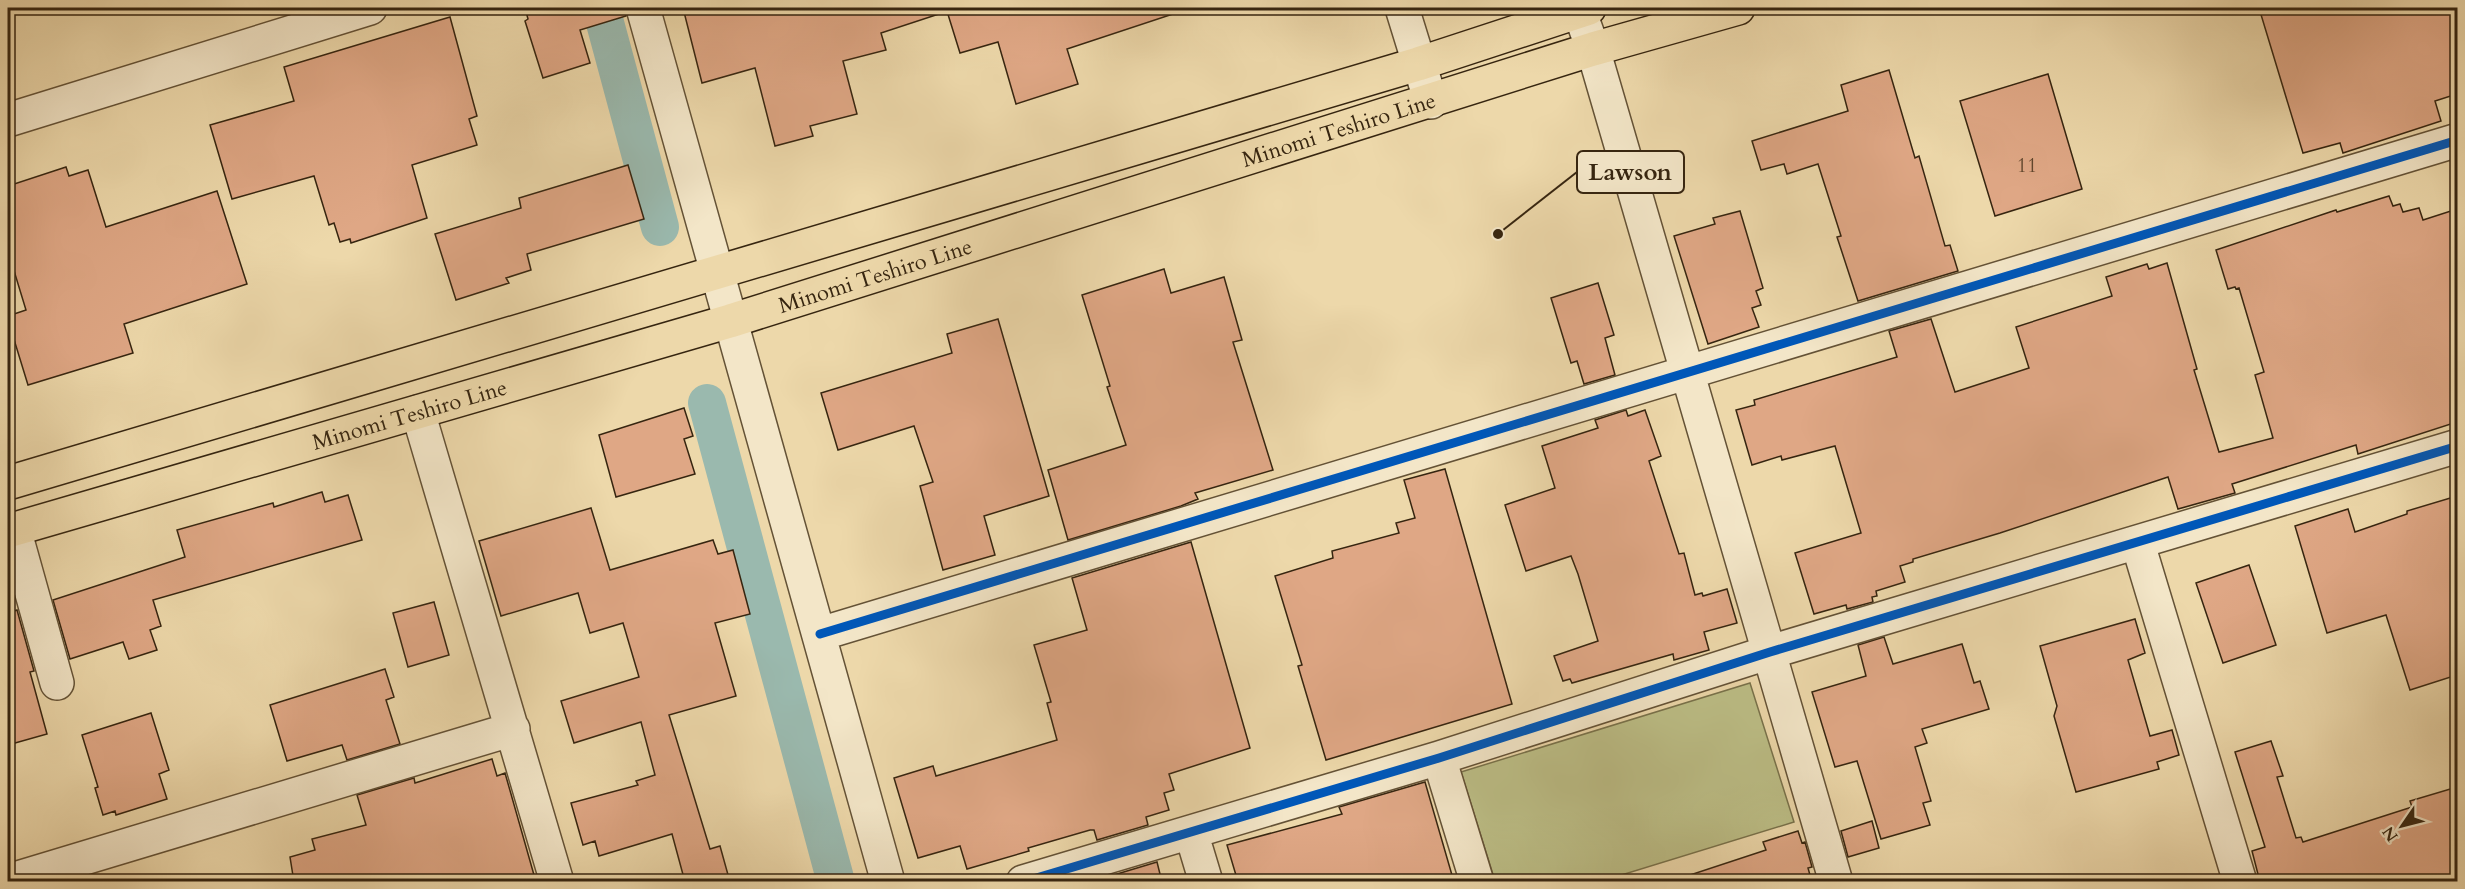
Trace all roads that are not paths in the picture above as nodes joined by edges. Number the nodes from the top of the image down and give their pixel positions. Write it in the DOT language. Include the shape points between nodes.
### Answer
graph roads {
  1 [pos="370,8"];
  2 [pos="643,8"];
  3 [pos="1402,8"];
  4 [pos="1738,8"];
  5 [pos="1584,9"];
  6 [pos="314,15"];
  7 [pos="1593,49"];
  8 [pos="1418,64"];
  9 [pos="1431,102"];
  10 [pos="8,120"];
  11 [pos="2457,140"];
  12 [pos="717,270"];
  13 [pos="730,321"];
  14 [pos="1688,374"];
  15 [pos="418,412"];
  16 [pos="2457,446"];
  17 [pos="8,483"];
  18 [pos="10,530"];
  19 [pos="2138,544"];
  20 [pos="820,634"];
  21 [pos="1770,652"];
  22 [pos="57,683"];
  23 [pos="513,729"];
  24 [pos="1438,758"];
  25 [pos="1191,832"];
  26 [pos="8,881"];
  27 [pos="557,882"];
  28 [pos="888,882"];
  29 [pos="1023,882"];
  30 [pos="1206,882"];
  31 [pos="1477,882"];
  32 [pos="1836,882"];
  33 [pos="2240,882"];
  1 -- 6 [label="street"];
  2 -- 12 [label="street"];
  3 -- 8 [label="street"];
  4 -- 7 [label="main road, Minomi Teshiro Line"];
  5 -- 7 [label="street"];
  5 -- 8 [label="main road, Minomi Teshiro Line"];
  6 -- 10 [label="street"];
  7 -- 9 [label="main road, Minomi Teshiro Line"];
  7 -- 14 [label="street"];
  8 -- 9 [label="street"];
  8 -- 12 [label="main road, Minomi Teshiro Line"];
  9 -- 13 [label="main road, Minomi Teshiro Line"];
  11 -- 14 [label="street"];
  12 -- 13 [label="street"];
  12 -- 17 [label="main road, Minomi Teshiro Line"];
  13 -- 15 [label="main road, Minomi Teshiro Line"];
  13 -- 20 [label="street"];
  14 -- 20 [label="street"];
  14 -- 21 [label="street"];
  15 -- 18 [label="main road, Minomi Teshiro Line"];
  15 -- 23 [label="street"];
  16 -- 19 [label="street"];
  18 -- 22 [label="street"];
  19 -- 21 [label="street"];
  19 -- 33 [label="street"];
  20 -- 28 [label="street"];
  21 -- 24 [label="street"];
  21 -- 32 [label="street"];
  23 -- 26 [label="street"];
  23 -- 27 [label="street"];
  24 -- 25 [label="street"];
  24 -- 31 [label="street"];
  25 -- 29 [label="street"];
  25 -- 30 [label="street"];
}
